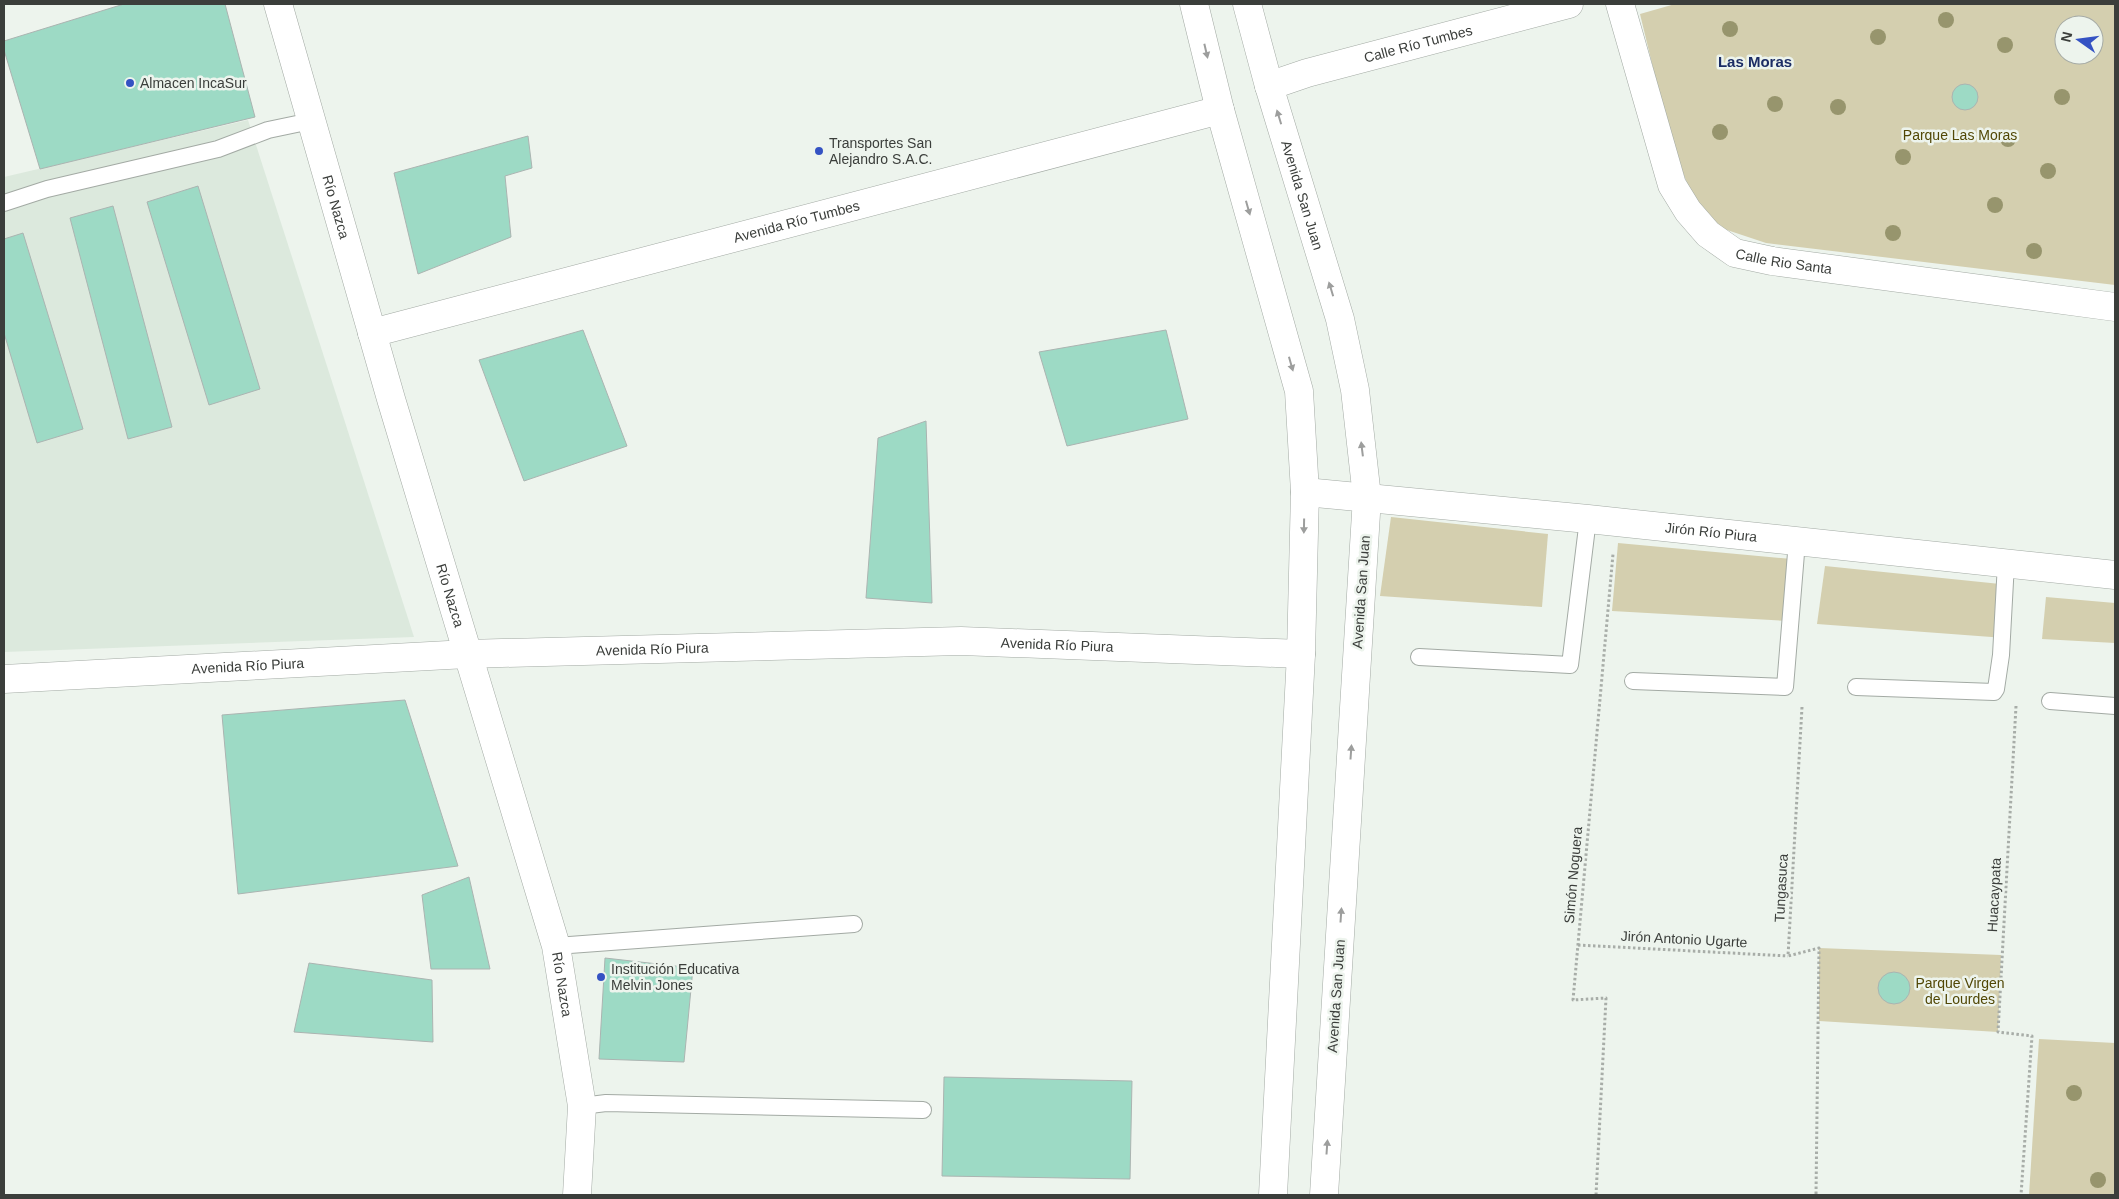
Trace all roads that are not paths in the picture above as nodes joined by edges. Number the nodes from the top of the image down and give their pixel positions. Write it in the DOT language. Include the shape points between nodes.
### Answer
graph roads {
  1 [pos="278,4"];
  2 [pos="1194,4"];
  3 [pos="1246,4"];
  4 [pos="1569,4"];
  5 [pos="1620,4"];
  6 [pos="1269,86"];
  7 [pos="1220,110"];
  8 [pos="311,121"];
  9 [pos="4,203"];
  10 [pos="2115,307"];
  11 [pos="372,333"];
  12 [pos="1305,492"];
  13 [pos="1368,497"];
  14 [pos="1588,519"];
  15 [pos="1797,541"];
  16 [pos="2006,563"];
  17 [pos="2115,576"];
  18 [pos="467,654"];
  19 [pos="1301,654"];
  20 [pos="1419,658"];
  21 [pos="4,679"];
  22 [pos="1633,681"];
  23 [pos="1856,687"];
  24 [pos="2050,702"];
  25 [pos="2115,706"];
  26 [pos="854,924"];
  27 [pos="556,946"];
  28 [pos="582,1106"];
  29 [pos="923,1110"];
  30 [pos="577,1195"];
  31 [pos="1273,1195"];
  32 [pos="1324,1195"];
  1 -- 8 [label="street, Río Nazca"];
  2 -- 7 [label="street, one-way"];
  3 -- 6 [label="street, Avenida San Juan"];
  4 -- 6 [label="street, Calle Río Tumbes" via="1307,73"];
  5 -- 10 [label="street, Calle Rio Santa" via="1672,185 1708,234 1735,253 1772,261"];
  13 -- 6 [label="street, Avenida San Juan, one-way" via="1355,390 1340,318"];
  7 -- 11 [label="street, Avenida Río Tumbes"];
  7 -- 12 [label="street, one-way" via="1299,391"];
  8 -- 9 [label="lane" via="268,130 218,149 47,189"];
  8 -- 11 [label="street, Río Nazca"];
  11 -- 18 [label="street, Río Nazca"];
  12 -- 13 [label="street, Jirón Río Piura"];
  12 -- 19 [label="street, one-way"];
  13 -- 14 [label="street, Jirón Río Piura"];
  32 -- 13 [label="street, Avenida San Juan, one-way"];
  14 -- 15 [label="street, Jirón Río Piura"];
  14 -- 20 [label="lane" via="1570,665"];
  15 -- 16 [label="street, Jirón Río Piura"];
  15 -- 22 [label="lane" via="1785,687"];
  16 -- 17 [label="street, Jirón Río Piura"];
  16 -- 23 [label="lane" via="2001,655 1994,692"];
  18 -- 19 [label="street, Avenida Río Piura" via="961,641"];
  18 -- 21 [label="street, Avenida Río Piura"];
  18 -- 27 [label="street, Río Nazca"];
  19 -- 31 [label="street"];
  24 -- 25 [label="lane"];
  26 -- 27 [label="lane"];
  27 -- 28 [label="street, Río Nazca"];
  28 -- 29 [label="lane" via="606,1103"];
  28 -- 30 [label="street, Río Nazca"];
}
